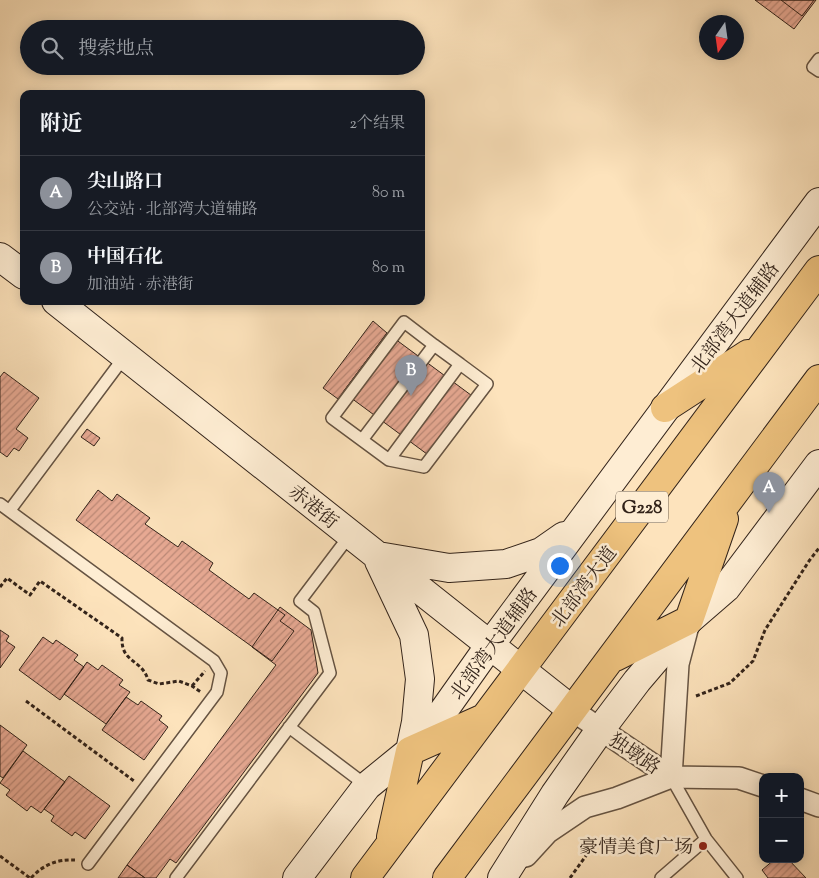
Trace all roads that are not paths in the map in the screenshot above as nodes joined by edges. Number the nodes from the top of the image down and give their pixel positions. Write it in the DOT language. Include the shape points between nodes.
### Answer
graph roads {
  1 [pos="819,59"];
  2 [pos="819,72"];
  3 [pos="819,202"];
  4 [pos="0,257"];
  5 [pos="819,270"];
  6 [pos="20,273"];
  7 [pos="61,305"];
  8 [pos="764,343"];
  9 [pos="434,345"];
  10 [pos="125,356"];
  11 [pos="460,364"];
  12 [pos="819,379"];
  13 [pos="665,408"];
  14 [pos="362,440"];
  15 [pos="389,460"];
  16 [pos="819,464"];
  17 [pos="732,495"];
  18 [pos="5,507"];
  19 [pos="579,524"];
  20 [pos="350,535"];
  21 [pos="376,556"];
  22 [pos="689,620"];
  23 [pos="490,646"];
  24 [pos="610,660"];
  25 [pos="520,670"];
  26 [pos="572,710"];
  27 [pos="485,717"];
  28 [pos="289,727"];
  29 [pos="600,730"];
  30 [pos="410,750"];
  31 [pos="671,777"];
  32 [pos="759,785"];
  33 [pos="368,786"];
  34 [pos="804,800"];
  35 [pos="819,806"];
  36 [pos="706,839"];
  37 [pos="389,846"];
  38 [pos="88,864"];
  39 [pos="176,878"];
  40 [pos="297,878"];
  41 [pos="365,878"];
  42 [pos="447,878"];
  43 [pos="502,878"];
  44 [pos="506,878"];
  45 [pos="661,878"];
  46 [pos="736,878"];
  1 -- 2 [label="lane" via="813,67"];
  3 -- 13 [label="main road, 北部湾大道辅路"];
  4 -- 6 [label="main road"];
  5 -- 8 [label="highway, 北部湾大道 / G228"];
  7 -- 10 [label="main road, 赤港街"];
  8 -- 13 [label="highway"];
  8 -- 25 [label="highway, 北部湾大道 / G228"];
  9 -- 11 [label="lane"];
  9 -- 14 [label="lane"];
  9 -- 14 [label="lane" via="404,322 332,418"];
  10 -- 18 [label="lane"];
  10 -- 20 [label="main road, 赤港街"];
  11 -- 15 [label="lane"];
  11 -- 15 [label="lane" via="487,384 424,467"];
  12 -- 17 [label="highway"];
  13 -- 19 [label="main road, 北部湾大道辅路"];
  14 -- 15 [label="lane"];
  16 -- 22 [label="main road" via="726,588"];
  17 -- 22 [label="highway"];
  17 -- 24 [label="highway"];
  18 -- 38 [label="lane" via="214,661 221,673 217,692"];
  19 -- 21 [label="main road" via="541,552 506,564 449,568"];
  19 -- 23 [label="main road, 北部湾大道辅路"];
  20 -- 21 [label="main road, 赤港街"];
  20 -- 28 [label="lane" via="300,602 314,612 330,673"];
  21 -- 23 [label="main road, 赤港街"];
  21 -- 30 [label="main road" via="414,635 420,679"];
  22 -- 24 [label="highway"];
  22 -- 29 [label="main road"];
  22 -- 31 [label="street" via="678,664"];
  23 -- 25 [label="main road, 赤港街"];
  23 -- 30 [label="main road, 北部湾大道辅路" via="437,720"];
  24 -- 26 [label="highway"];
  25 -- 26 [label="main road, 赤港街"];
  25 -- 27 [label="highway, 北部湾大道 / G228"];
  26 -- 29 [label="street, 独墩路"];
  26 -- 42 [label="highway"];
  27 -- 30 [label="highway"];
  27 -- 37 [label="highway, 北部湾大道 / G228"];
  28 -- 33 [label="lane"];
  28 -- 39 [label="lane"];
  29 -- 31 [label="street, 独墩路"];
  29 -- 43 [label="main road"];
  30 -- 33 [label="main road, 北部湾大道辅路"];
  30 -- 37 [label="highway"];
  31 -- 32 [label="street, 独墩路" via="739,778"];
  31 -- 36 [label="lane"];
  31 -- 44 [label="street" via="585,807 548,832"];
  33 -- 40 [label="main road, 北部湾大道辅路"];
  34 -- 35 [label="street"];
  36 -- 45 [label="lane"];
  36 -- 46 [label="lane"];
  37 -- 41 [label="highway, 北部湾大道 / G228"];
}
